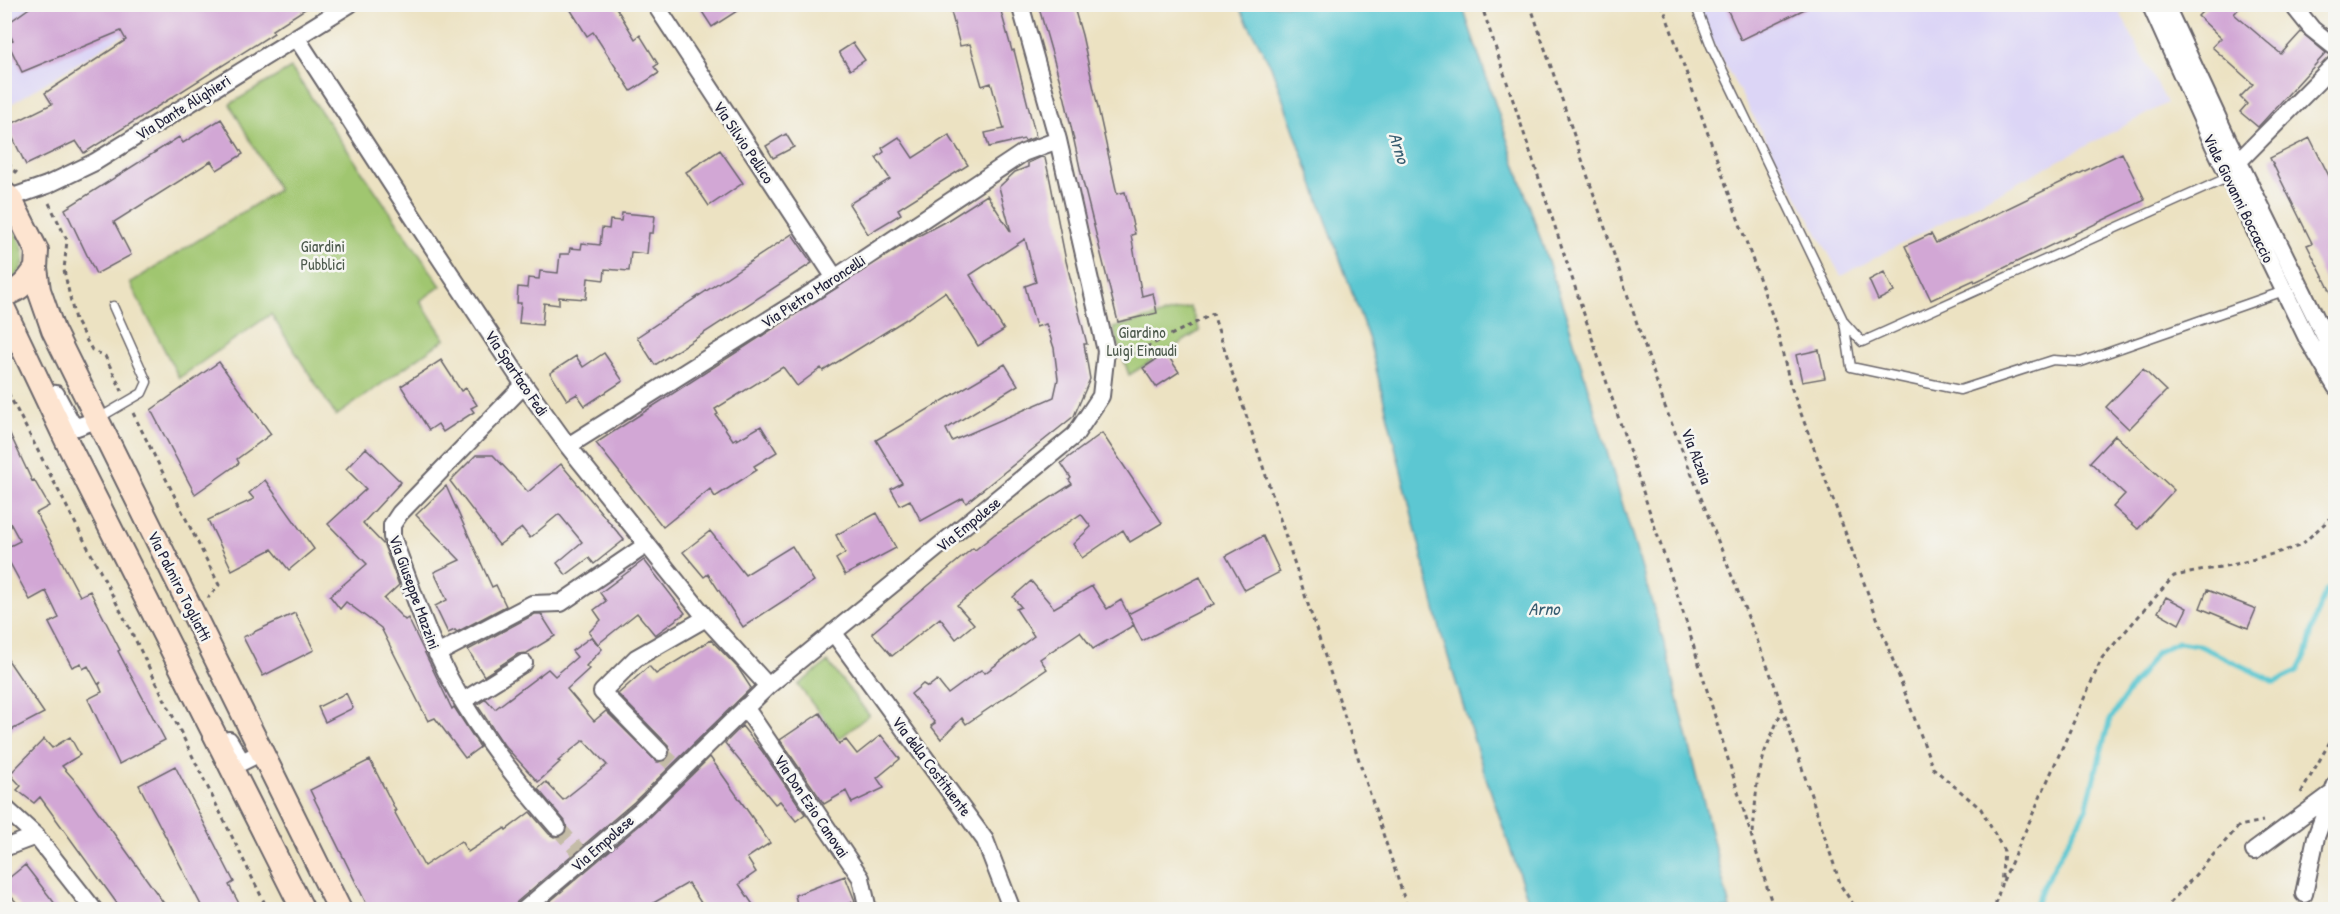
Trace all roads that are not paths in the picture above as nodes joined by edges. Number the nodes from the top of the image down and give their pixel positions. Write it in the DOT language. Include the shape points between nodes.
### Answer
graph roads {
  1 [pos="350,4"];
  2 [pos="655,4"];
  3 [pos="1020,4"];
  4 [pos="1695,4"];
  5 [pos="2150,4"];
  6 [pos="2165,4"];
  7 [pos="2295,5"];
  8 [pos="296,37"];
  9 [pos="2336,48"];
  10 [pos="2336,63"];
  11 [pos="1058,140"];
  12 [pos="2240,161"];
  13 [pos="2229,177"];
  14 [pos="7,195"];
  15 [pos="36,268"];
  16 [pos="835,278"];
  17 [pos="2284,291"];
  18 [pos="4,295"];
  19 [pos="113,306"];
  20 [pos="4,309"];
  21 [pos="1844,322"];
  22 [pos="11,332"];
  23 [pos="2336,359"];
  24 [pos="524,385"];
  25 [pos="2336,387"];
  26 [pos="45,393"];
  27 [pos="96,420"];
  28 [pos="568,446"];
  29 [pos="646,545"];
  30 [pos="706,618"];
  31 [pos="833,633"];
  32 [pos="437,654"];
  33 [pos="524,663"];
  34 [pos="768,686"];
  35 [pos="463,701"];
  36 [pos="745,707"];
  37 [pos="208,722"];
  38 [pos="262,752"];
  39 [pos="660,752"];
  40 [pos="2333,789"];
  41 [pos="4,807"];
  42 [pos="557,827"];
  43 [pos="36,836"];
  44 [pos="4,848"];
  45 [pos="2254,851"];
  46 [pos="2304,894"];
  47 [pos="94,909"];
  48 [pos="303,909"];
  49 [pos="340,909"];
  50 [pos="524,909"];
  51 [pos="868,909"];
  52 [pos="1012,909"];
  1 -- 8 [label="street, Via Dante Alighieri"];
  2 -- 16 [label="street, Via Silvio Pellico"];
  3 -- 11 [label="street, Via Empolese"];
  4 -- 21 [label="lane" via="1711,46"];
  5 -- 13 [label="street, Viale Giovanni Boccaccio"];
  6 -- 12 [label="street, Viale Giovanni Boccaccio"];
  7 -- 9 [label="street" via="2312,29"];
  8 -- 14 [label="street, Via Dante Alighieri" via="95,162 41,187"];
  8 -- 24 [label="street, Via Spartaco Fedi"];
  10 -- 12 [label="street"];
  11 -- 16 [label="street, Via Pietro Maroncelli" via="1023,153"];
  11 -- 31 [label="street, Via Empolese" via="1106,351 1101,396 1075,435"];
  12 -- 23 [label="street, Viale Giovanni Boccaccio"];
  13 -- 17 [label="street, Viale Giovanni Boccaccio"];
  13 -- 21 [label="lane" via="1862,342"];
  14 -- 15 [label="main road, Via Palmiro Togliatti" via="37,251"];
  15 -- 18 [label="main road" via="27,282"];
  15 -- 27 [label="main road, Via Palmiro Togliatti" via="39,291 53,330"];
  16 -- 28 [label="street, Via Pietro Maroncelli"];
  17 -- 21 [label="lane" via="2081,362 2052,360 1960,390 1851,367"];
  17 -- 25 [label="street, Viale Giovanni Boccaccio"];
  19 -- 27 [label="lane" via="147,382 142,393"];
  20 -- 22 [label="main road"];
  22 -- 26 [label="main road"];
  24 -- 28 [label="street, Via Spartaco Fedi"];
  24 -- 32 [label="street, Via Giuseppe Mazzini" via="392,525 392,537"];
  26 -- 27 [label="street" via="56,394 77,427"];
  26 -- 37 [label="main road"];
  27 -- 38 [label="main road, Via Palmiro Togliatti"];
  28 -- 29 [label="street, Via Spartaco Fedi"];
  29 -- 30 [label="street, Via Spartaco Fedi"];
  29 -- 32 [label="street" via="561,603 532,604"];
  30 -- 34 [label="street, Via Spartaco Fedi"];
  30 -- 39 [label="street" via="636,658 602,692"];
  31 -- 34 [label="street, Via Empolese"];
  31 -- 52 [label="street, Via della Costituente" via="985,840"];
  32 -- 35 [label="street, Via Giuseppe Mazzini"];
  33 -- 35 [label="street"];
  34 -- 36 [label="street, Via Empolese"];
  35 -- 42 [label="street, Via Giuseppe Mazzini" via="503,762"];
  36 -- 50 [label="street, Via Empolese" via="677,769 641,810 582,855"];
  36 -- 51 [label="street, Via Don Ezio Canovai" via="861,878"];
  37 -- 38 [label="street" via="218,722 242,762"];
  37 -- 48 [label="main road"];
  38 -- 49 [label="main road, Via Palmiro Togliatti"];
  40 -- 45 [label="street"];
  40 -- 46 [label="street" via="2316,837"];
  41 -- 43 [label="street"];
  43 -- 44 [label="street"];
  43 -- 47 [label="street"];
}
